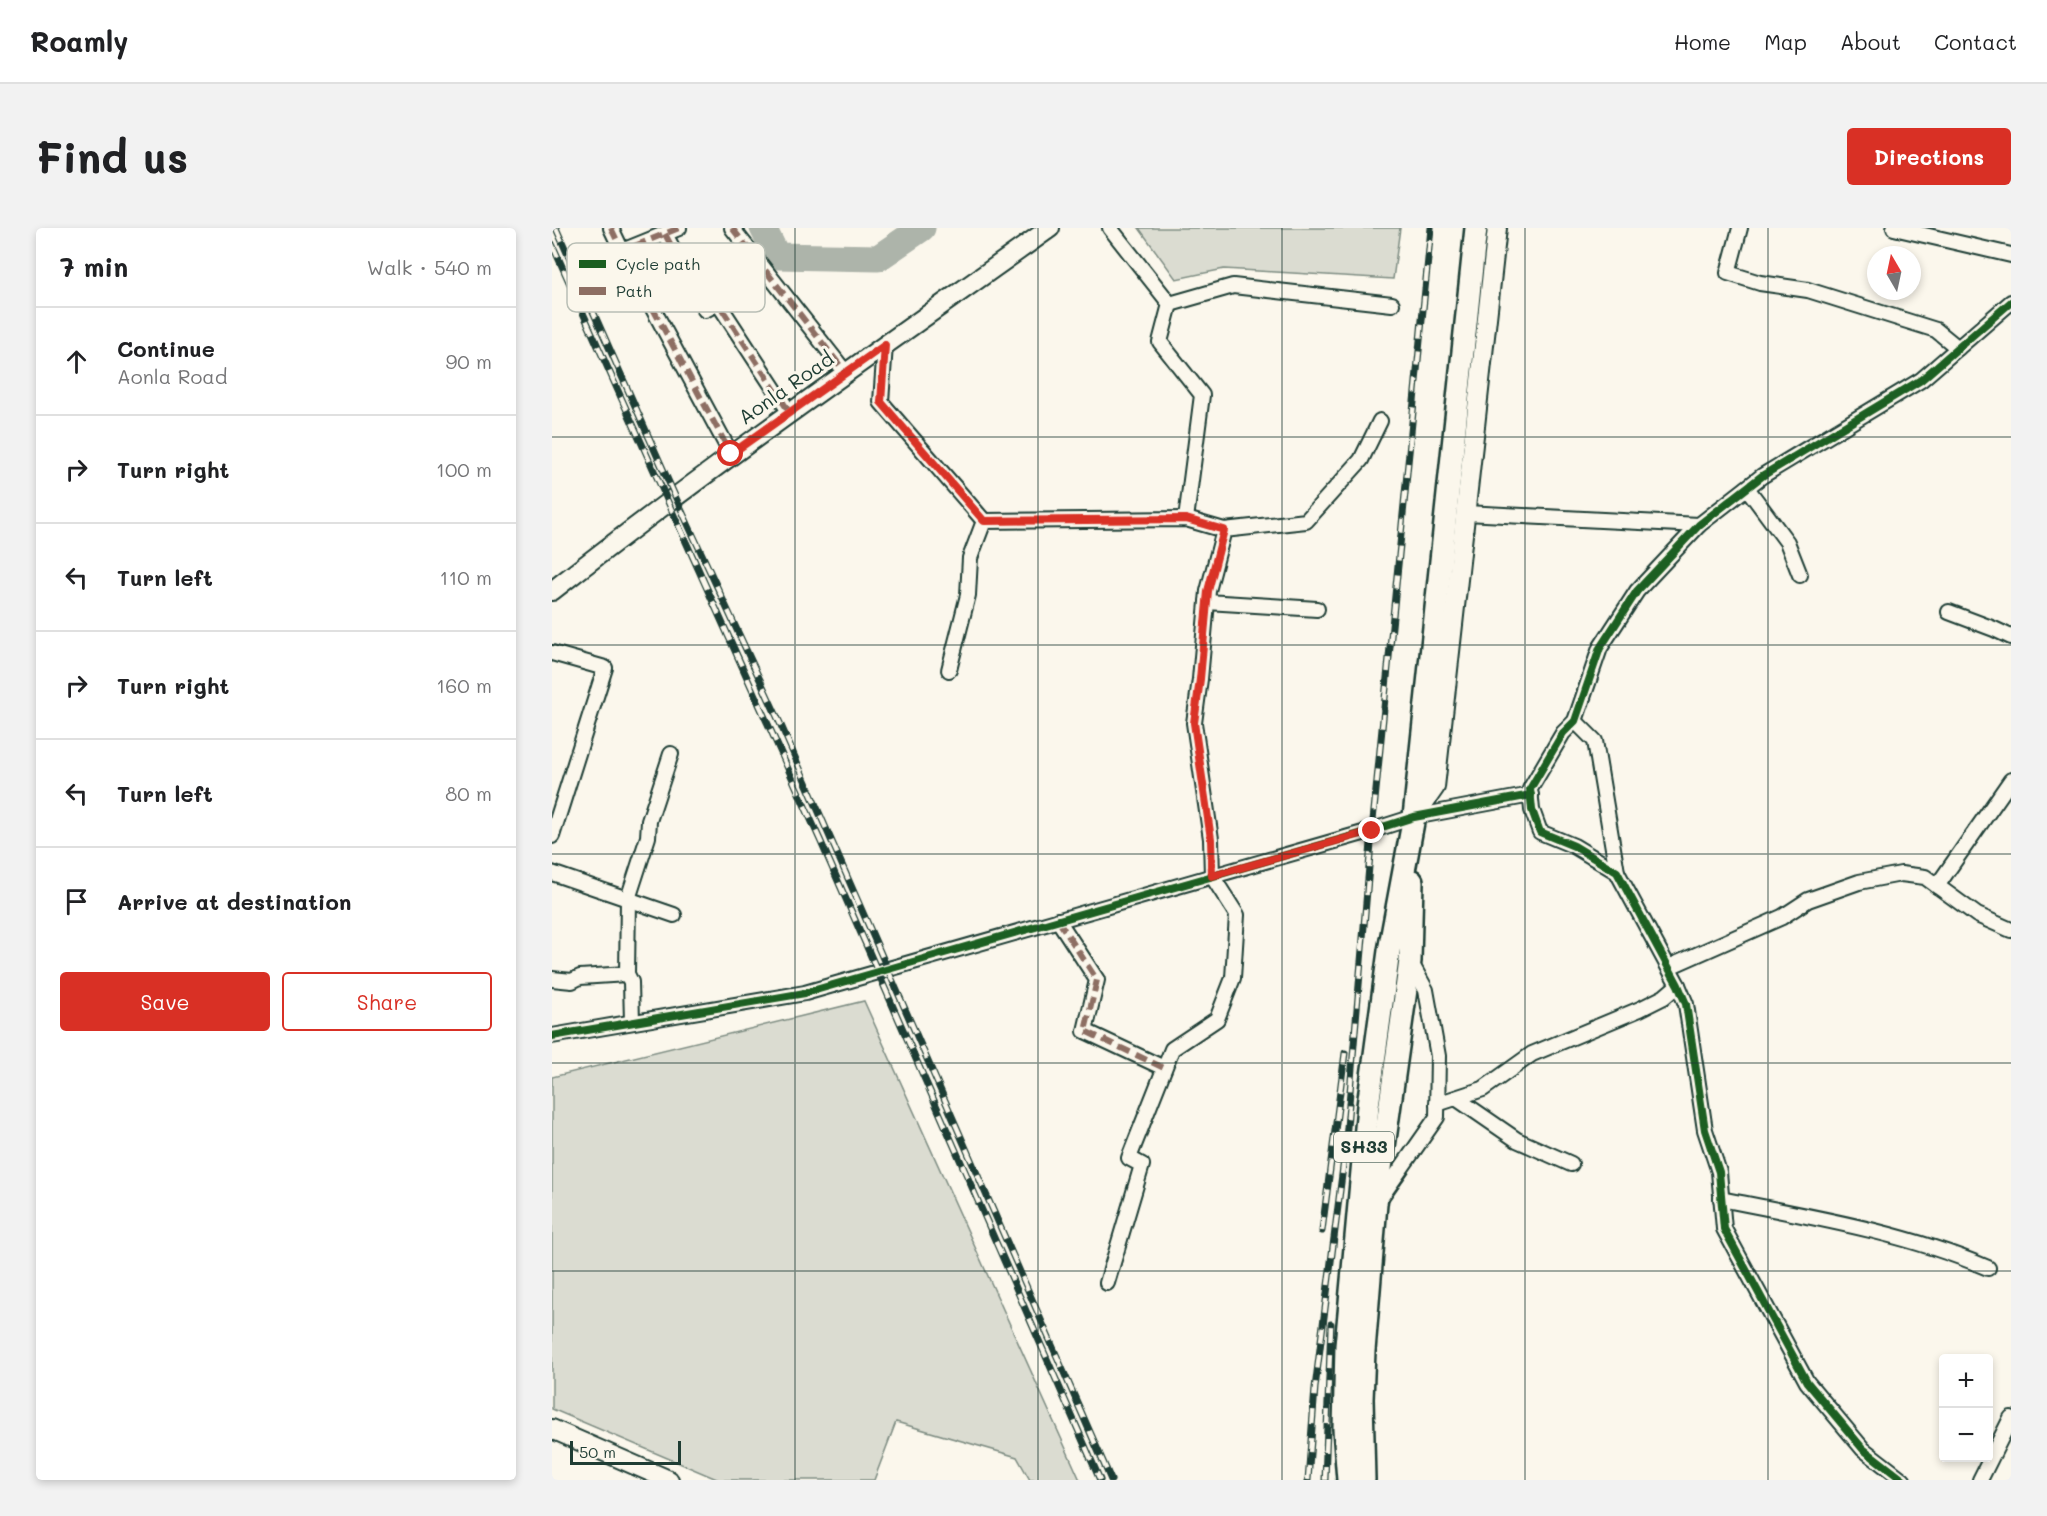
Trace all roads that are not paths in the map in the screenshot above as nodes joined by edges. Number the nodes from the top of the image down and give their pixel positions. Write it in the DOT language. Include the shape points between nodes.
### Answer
graph roads {
  1 [pos="611,228"];
  2 [pos="679,228"];
  3 [pos="732,228"];
  4 [pos="1050,228"];
  5 [pos="1110,228"];
  6 [pos="1476,228"];
  7 [pos="1497,228"];
  8 [pos="1740,228"];
  9 [pos="1894,228"];
  10 [pos="665,234"];
  11 [pos="618,243"];
  12 [pos="642,243"];
  13 [pos="670,243"];
  14 [pos="744,243"];
  15 [pos="2011,255"];
  16 [pos="765,270"];
  17 [pos="2011,302"];
  18 [pos="1170,304"];
  19 [pos="1392,304"];
  20 [pos="655,312"];
  21 [pos="724,312"];
  22 [pos="885,345"];
  23 [pos="1958,348"];
  24 [pos="846,373"];
  25 [pos="790,412"];
  26 [pos="1380,421"];
  27 [pos="731,454"];
  28 [pos="1747,488"];
  29 [pos="1466,513"];
  30 [pos="1186,519"];
  31 [pos="984,521"];
  32 [pos="1699,525"];
  33 [pos="1224,530"];
  34 [pos="1800,575"];
  35 [pos="552,591"];
  36 [pos="1207,602"];
  37 [pos="1317,609"];
  38 [pos="1949,612"];
  39 [pos="2011,637"];
  40 [pos="552,653"];
  41 [pos="949,670"];
  42 [pos="1575,721"];
  43 [pos="671,754"];
  44 [pos="2011,780"];
  45 [pos="1531,795"];
  46 [pos="1414,817"];
  47 [pos="552,836"];
  48 [pos="1617,872"];
  49 [pos="552,873"];
  50 [pos="1212,876"];
  51 [pos="1937,886"];
  52 [pos="628,899"];
  53 [pos="675,915"];
  54 [pos="1058,920"];
  55 [pos="2011,930"];
  56 [pos="1410,961"];
  57 [pos="1669,968"];
  58 [pos="627,974"];
  59 [pos="552,979"];
  60 [pos="1678,985"];
  61 [pos="632,1022"];
  62 [pos="552,1035"];
  63 [pos="1164,1068"];
  64 [pos="1456,1098"];
  65 [pos="1437,1104"];
  66 [pos="1571,1164"];
  67 [pos="1721,1199"];
  68 [pos="1376,1204"];
  69 [pos="1988,1268"];
  70 [pos="1107,1283"];
  71 [pos="2011,1418"];
  72 [pos="552,1429"];
  73 [pos="669,1480"];
  74 [pos="1348,1480"];
  75 [pos="1364,1480"];
  76 [pos="1904,1480"];
  77 [pos="1980,1480"];
  1 -- 11 [label="street"];
  2 -- 10 [label="street"];
  3 -- 14 [label="street"];
  4 -- 22 [label="street, Aonla Road"];
  5 -- 18 [label="street"];
  6 -- 46 [label="main road"];
  7 -- 29 [label="street"];
  8 -- 23 [label="street" via="1728,273 1760,283 1808,290 1936,330"];
  9 -- 15 [label="street"];
  10 -- 12 [label="street"];
  10 -- 13 [label="street"];
  16 -- 24 [label="street"];
  17 -- 23 [label="street"];
  18 -- 19 [label="street" via="1233,286"];
  18 -- 30 [label="street" via="1160,342 1202,395"];
  20 -- 27 [label="street"];
  21 -- 25 [label="street"];
  22 -- 24 [label="street, Aonla Road"];
  22 -- 31 [label="street" via="881,402"];
  23 -- 28 [label="street" via="1922,380"];
  24 -- 25 [label="street, Aonla Road"];
  25 -- 27 [label="street, Aonla Road"];
  26 -- 33 [label="street" via="1361,460 1306,521"];
  27 -- 35 [label="street, Aonla Road"];
  28 -- 32 [label="street"];
  28 -- 34 [label="street" via="1787,542"];
  29 -- 32 [label="street"];
  29 -- 46 [label="street" via="1435,787"];
  30 -- 31 [label="street"];
  30 -- 33 [label="street"];
  31 -- 41 [label="street" via="970,558 968,596"];
  32 -- 42 [label="street" via="1637,591 1600,648"];
  33 -- 36 [label="street"];
  36 -- 37 [label="street"];
  36 -- 50 [label="street" via="1194,723 1211,839"];
  38 -- 39 [label="street"];
  40 -- 47 [label="street" via="605,668"];
  42 -- 45 [label="street" via="1557,743 1530,789"];
  42 -- 48 [label="street" via="1595,741"];
  43 -- 52 [label="street"];
  44 -- 51 [label="street"];
  45 -- 46 [label="street"];
  45 -- 48 [label="street" via="1540,832 1574,846"];
  46 -- 50 [label="street"];
  46 -- 56 [label="main road, SH33"];
  46 -- 74 [label="main road, SH33" via="1389,951 1368,1106 1346,1346 1344,1429"];
  48 -- 57 [label="street"];
  49 -- 52 [label="street"];
  50 -- 54 [label="street"];
  50 -- 63 [label="street" via="1237,915 1233,978 1217,1019 1172,1049"];
  51 -- 55 [label="street" via="1977,915"];
  51 -- 57 [label="street" via="1925,878 1901,874 1859,882 1808,900 1782,917"];
  52 -- 53 [label="street"];
  52 -- 58 [label="street"];
  54 -- 61 [label="street" via="805,993"];
  54 -- 63 [label="street" via="1097,980 1085,1031"];
  56 -- 65 [label="street" via="1426,990 1438,1056"];
  56 -- 68 [label="main road, SH33"];
  57 -- 60 [label="street"];
  58 -- 59 [label="street" via="572,981"];
  58 -- 61 [label="street" via="631,982"];
  60 -- 64 [label="street" via="1640,1009 1532,1054 1483,1089"];
  60 -- 67 [label="street" via="1686,1004 1705,1130 1719,1172"];
  61 -- 62 [label="street"];
  63 -- 70 [label="street" via="1129,1158 1142,1165"];
  64 -- 65 [label="street"];
  64 -- 66 [label="street" via="1517,1140"];
  65 -- 68 [label="street" via="1437,1117"];
  67 -- 69 [label="street" via="1870,1228"];
  67 -- 76 [label="street" via="1724,1229 1807,1382 1863,1449"];
  68 -- 75 [label="main road, SH33" via="1364,1351"];
  71 -- 77 [label="street"];
  72 -- 73 [label="street"];
}
